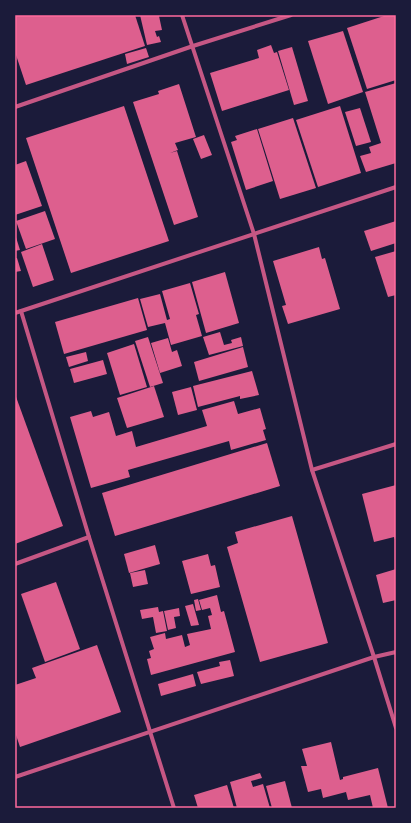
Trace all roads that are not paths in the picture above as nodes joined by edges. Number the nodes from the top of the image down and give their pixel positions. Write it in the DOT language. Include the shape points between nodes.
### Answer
graph roads {
  1 [pos="182,15"];
  2 [pos="291,15"];
  3 [pos="193,46"];
  4 [pos="15,107"];
  5 [pos="396,187"];
  6 [pos="254,234"];
  7 [pos="21,311"];
  8 [pos="15,313"];
  9 [pos="396,444"];
  10 [pos="312,470"];
  11 [pos="89,537"];
  12 [pos="15,564"];
  13 [pos="396,652"];
  14 [pos="374,657"];
  15 [pos="396,728"];
  16 [pos="150,732"];
  17 [pos="15,777"];
  18 [pos="174,808"];
  1 -- 3 [label="street"];
  2 -- 3 [label="street"];
  3 -- 4 [label="street"];
  3 -- 6 [label="street"];
  5 -- 6 [label="street"];
  6 -- 7 [label="street"];
  6 -- 10 [label="street"];
  7 -- 8 [label="street"];
  7 -- 11 [label="street"];
  9 -- 10 [label="street"];
  10 -- 14 [label="street"];
  11 -- 12 [label="street"];
  11 -- 16 [label="street"];
  13 -- 14 [label="street"];
  14 -- 15 [label="street"];
  14 -- 16 [label="street"];
  16 -- 17 [label="street"];
  16 -- 18 [label="street"];
}
